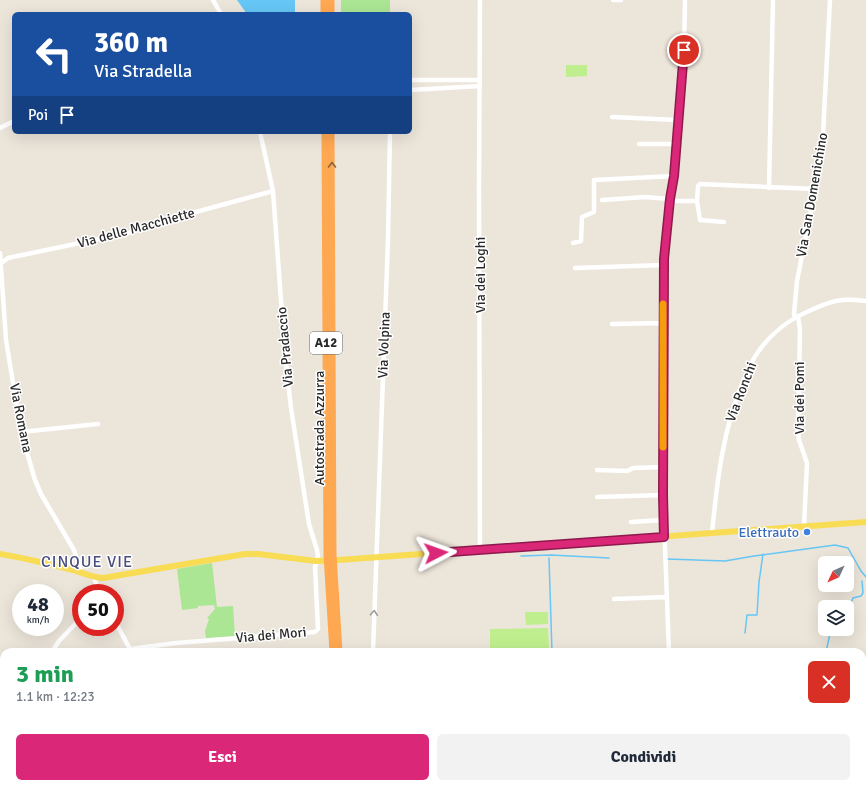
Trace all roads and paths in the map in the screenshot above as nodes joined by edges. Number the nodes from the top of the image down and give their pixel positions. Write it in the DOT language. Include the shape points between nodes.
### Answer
graph roads {
  1 [pos="213,0"];
  2 [pos="324,0"];
  3 [pos="331,0"];
  4 [pos="480,0"];
  5 [pos="612,0"];
  6 [pos="621,0"];
  7 [pos="685,0"];
  8 [pos="773,0"];
  9 [pos="830,0"];
  10 [pos="220,12"];
  11 [pos="324,12"];
  12 [pos="331,12"];
  13 [pos="412,80"];
  14 [pos="480,80"];
  15 [pos="480,86"];
  16 [pos="412,90"];
  17 [pos="612,117"];
  18 [pos="678,120"];
  19 [pos="12,122"];
  20 [pos="0,128"];
  21 [pos="260,134"];
  22 [pos="325,134"];
  23 [pos="332,134"];
  24 [pos="390,134"];
  25 [pos="639,144"];
  26 [pos="676,144"];
  27 [pos="674,176"];
  28 [pos="769,188"];
  29 [pos="815,189"];
  30 [pos="273,191"];
  31 [pos="602,200"];
  32 [pos="670,200"];
  33 [pos="697,202"];
  34 [pos="724,222"];
  35 [pos="573,243"];
  36 [pos="0,253"];
  37 [pos="1,264"];
  38 [pos="664,266"];
  39 [pos="575,268"];
  40 [pos="866,301"];
  41 [pos="796,317"];
  42 [pos="663,323"];
  43 [pos="612,324"];
  44 [pos="98,424"];
  45 [pos="21,432"];
  46 [pos="663,467"];
  47 [pos="597,470"];
  48 [pos="663,496"];
  49 [pos="598,497"];
  50 [pos="636,502"];
  51 [pos="664,520"];
  52 [pos="631,522"];
  53 [pos="866,522"];
  54 [pos="804,527"];
  55 [pos="712,533"];
  56 [pos="664,537"];
  57 [pos="480,550"];
  58 [pos="0,554"];
  59 [pos="330,554"];
  60 [pos="377,557"];
  61 [pos="316,561"];
  62 [pos="330,565"];
  63 [pos="81,572"];
  64 [pos="94,577"];
  65 [pos="96,584"];
  66 [pos="667,597"];
  67 [pos="614,599"];
  68 [pos="72,627"];
  69 [pos="123,636"];
  70 [pos="55,648"];
  71 [pos="129,648"];
  72 [pos="148,648"];
  73 [pos="333,648"];
  74 [pos="339,648"];
  75 [pos="373,648"];
  76 [pos="669,648"];
  1 -- 10 [label="street"];
  2 -- 11 [label="highway"];
  3 -- 12 [label="highway"];
  4 -- 14 [label="street, Via dei Loghi"];
  5 -- 6 [label="street"];
  7 -- 18 [label="street"];
  8 -- 28 [label="street"];
  9 -- 29 [label="street, Via San Domenichino" via="822,146"];
  13 -- 14 [label="street"];
  14 -- 15 [label="street, Via dei Loghi"];
  15 -- 16 [label="street"];
  15 -- 57 [label="street, Via dei Loghi"];
  17 -- 18 [label="street"];
  18 -- 26 [label="street"];
  19 -- 20 [label="street"];
  21 -- 30 [label="street, Via Pradaccio"];
  22 -- 59 [label="highway, Autostrada Azzurra / A12"];
  59 -- 23 [label="highway, Autostrada Azzurra / A12, one-way"];
  24 -- 60 [label="street, Via Volpina"];
  25 -- 26 [label="street"];
  26 -- 27 [label="street"];
  27 -- 32 [label="street"];
  27 -- 35 [label="street" via="594,180 594,212 582,217 581,242"];
  28 -- 29 [label="street"];
  28 -- 33 [label="street" via="700,184"];
  29 -- 41 [label="street, Via San Domenichino" via="797,281 794,314"];
  30 -- 37 [label="street, Via delle Macchiette" via="128,233 8,258"];
  30 -- 61 [label="street, Via Pradaccio" via="291,408 309,524 317,550"];
  31 -- 32 [label="street" via="645,197"];
  32 -- 33 [label="street"];
  32 -- 38 [label="street"];
  33 -- 34 [label="street" via="700,220"];
  36 -- 37 [label="street, Via Romana"];
  37 -- 45 [label="street, Via Romana" via="6,340"];
  38 -- 39 [label="street"];
  38 -- 42 [label="street"];
  40 -- 41 [label="street, Via Ronchi" via="830,302"];
  41 -- 54 [label="street, Via dei Pomi" via="800,330 798,432 807,463"];
  41 -- 55 [label="street, Via Ronchi" via="757,352 737,396 730,416 716,485"];
  42 -- 43 [label="street"];
  42 -- 46 [label="street"];
  44 -- 45 [label="street"];
  45 -- 63 [label="street, Via Romana" via="41,494 74,550"];
  46 -- 47 [label="street" via="633,468 627,471"];
  46 -- 48 [label="street"];
  48 -- 49 [label="street"];
  48 -- 50 [label="street" via="636,498"];
  48 -- 51 [label="street"];
  51 -- 52 [label="street"];
  51 -- 56 [label="street"];
  53 -- 54 [label="main road"];
  54 -- 55 [label="main road"];
  55 -- 56 [label="main road"];
  56 -- 57 [label="main road"];
  56 -- 66 [label="street"];
  57 -- 60 [label="main road"];
  58 -- 63 [label="main road"];
  59 -- 62 [label="highway, Autostrada Azzurra / A12"];
  60 -- 61 [label="main road"];
  75 -- 60 [label="street, Via Volpina, one-way"];
  61 -- 64 [label="main road" via="245,554 113,578"];
  61 -- 72 [label="street, Via dei Mori" via="318,629 315,632 176,643"];
  62 -- 73 [label="highway, Autostrada Azzurra / A12"];
  62 -- 74 [label="highway, Autostrada Azzurra / A12"];
  63 -- 64 [label="main road"];
  64 -- 65 [label="street"];
  66 -- 67 [label="street"];
  66 -- 76 [label="street"];
  68 -- 70 [label="street"];
  69 -- 71 [label="street"];
}
